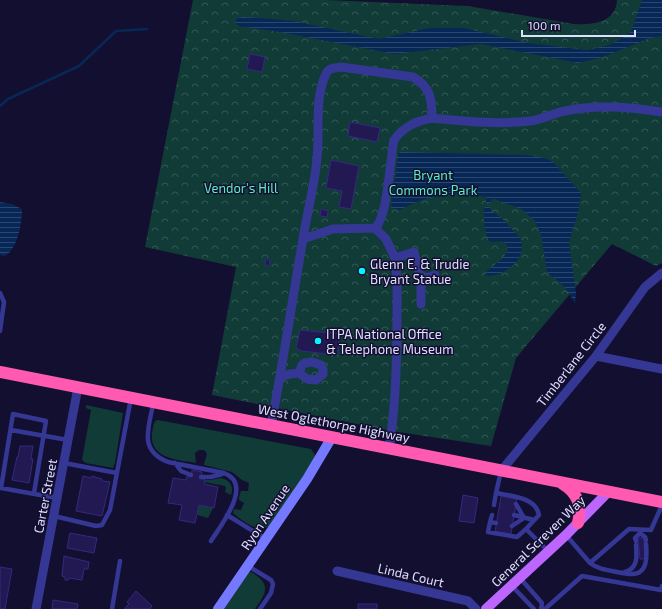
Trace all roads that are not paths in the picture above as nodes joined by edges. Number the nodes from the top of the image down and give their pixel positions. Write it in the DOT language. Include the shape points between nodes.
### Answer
graph roads {
  1 [pos="662,112"];
  2 [pos="432,118"];
  3 [pos="375,228"];
  4 [pos="303,239"];
  5 [pos="395,258"];
  6 [pos="662,273"];
  7 [pos="434,275"];
  8 [pos="421,280"];
  9 [pos="0,293"];
  10 [pos="421,304"];
  11 [pos="0,331"];
  12 [pos="596,356"];
  13 [pos="662,369"];
  14 [pos="0,372"];
  15 [pos="299,373"];
  16 [pos="280,377"];
  17 [pos="78,387"];
  18 [pos="131,398"];
  19 [pos="154,402"];
  20 [pos="271,425"];
  21 [pos="11,430"];
  22 [pos="43,436"];
  23 [pos="332,437"];
  24 [pos="68,440"];
  25 [pos="389,448"];
  26 [pos="64,462"];
  27 [pos="175,463"];
  28 [pos="501,471"];
  29 [pos="117,473"];
  30 [pos="224,473"];
  31 [pos="191,475"];
  32 [pos="201,477"];
  33 [pos="560,482"];
  34 [pos="608,492"];
  35 [pos="34,493"];
  36 [pos="496,493"];
  37 [pos="57,498"];
  38 [pos="500,501"];
  39 [pos="662,503"];
  40 [pos="516,504"];
  41 [pos="492,515"];
  42 [pos="514,515"];
  43 [pos="54,516"];
  44 [pos="227,516"];
  45 [pos="524,518"];
  46 [pos="534,520"];
  47 [pos="490,522"];
  48 [pos="496,523"];
  49 [pos="578,523"];
  50 [pos="512,526"];
  51 [pos="526,529"];
  52 [pos="640,531"];
  53 [pos="566,535"];
  54 [pos="266,539"];
  55 [pos="211,541"];
  56 [pos="548,551"];
  57 [pos="120,561"];
  58 [pos="590,563"];
  59 [pos="248,566"];
  60 [pos="337,571"];
  61 [pos="623,573"];
  62 [pos="519,577"];
  63 [pos="511,585"];
  64 [pos="662,589"];
  65 [pos="36,609"];
  66 [pos="112,609"];
  67 [pos="218,609"];
  68 [pos="260,609"];
  69 [pos="476,609"];
  70 [pos="486,609"];
  71 [pos="534,609"];
  72 [pos="541,609"];
  73 [pos="545,609"];
  1 -- 2 [label="street" via="603,106 562,111 543,118 518,122"];
  2 -- 3 [label="street" via="416,122 400,132 394,140 384,209"];
  2 -- 4 [label="street" via="430,95 423,83 413,77 341,67 326,72 319,107 317,159"];
  3 -- 4 [label="street" via="333,230"];
  3 -- 5 [label="street" via="386,239"];
  4 -- 16 [label="street"];
  5 -- 8 [label="street" via="414,252"];
  5 -- 25 [label="street" via="397,362"];
  6 -- 12 [label="street, Timberlane Circle" via="645,287"];
  7 -- 8 [label="street"];
  8 -- 10 [label="street"];
  9 -- 11 [label="lane" via="4,302"];
  12 -- 13 [label="street"];
  12 -- 28 [label="street, Timberlane Circle"];
  14 -- 17 [label="highway, West Oglethorpe Highway"];
  15 -- 16 [label="street"];
  16 -- 20 [label="street"];
  17 -- 18 [label="highway, West Oglethorpe Highway"];
  17 -- 24 [label="street, Carter Street"];
  18 -- 19 [label="highway, West Oglethorpe Highway"];
  18 -- 29 [label="lane"];
  19 -- 20 [label="highway, West Oglethorpe Highway"];
  19 -- 27 [label="lane" via="149,448 160,459"];
  20 -- 23 [label="highway, West Oglethorpe Highway"];
  21 -- 22 [label="lane"];
  21 -- 22 [label="lane" via="13,414 46,420"];
  21 -- 35 [label="lane" via="1,488"];
  22 -- 24 [label="lane"];
  22 -- 35 [label="lane"];
  23 -- 25 [label="highway, West Oglethorpe Highway"];
  23 -- 54 [label="street, Ryon Avenue"];
  24 -- 26 [label="street, Carter Street"];
  25 -- 28 [label="highway, West Oglethorpe Highway"];
  26 -- 29 [label="lane"];
  26 -- 37 [label="street, Carter Street"];
  27 -- 30 [label="lane"];
  27 -- 31 [label="lane" via="181,471"];
  28 -- 33 [label="highway, West Oglethorpe Highway"];
  28 -- 36 [label="lane"];
  29 -- 43 [label="lane" via="110,510 102,525 96,526"];
  30 -- 32 [label="lane" via="207,478"];
  30 -- 44 [label="lane" via="233,478 237,487"];
  33 -- 34 [label="highway, West Oglethorpe Highway"];
  33 -- 49 [label="highway" via="578,499"];
  34 -- 39 [label="highway, West Oglethorpe Highway"];
  34 -- 49 [label="main road, General Screven Way"];
  35 -- 37 [label="lane"];
  36 -- 38 [label="lane" via="494,502"];
  36 -- 46 [label="lane" via="518,497 536,506 538,514"];
  37 -- 43 [label="street, Carter Street"];
  39 -- 52 [label="lane" via="651,530"];
  40 -- 45 [label="lane"];
  41 -- 47 [label="lane"];
  42 -- 45 [label="lane"];
  43 -- 65 [label="street, Carter Street"];
  44 -- 54 [label="lane"];
  44 -- 55 [label="lane"];
  45 -- 46 [label="lane"];
  45 -- 50 [label="lane"];
  46 -- 51 [label="lane"];
  47 -- 48 [label="lane"];
  47 -- 51 [label="lane" via="488,532 510,537 517,537"];
  49 -- 53 [label="main road, General Screven Way"];
  51 -- 56 [label="lane"];
  52 -- 58 [label="lane" via="629,529"];
  52 -- 61 [label="lane" via="635,538 634,567"];
  52 -- 61 [label="lane" via="646,542 645,566 641,572"];
  53 -- 56 [label="main road, General Screven Way"];
  53 -- 58 [label="lane"];
  54 -- 59 [label="street, Ryon Avenue"];
  56 -- 62 [label="main road, General Screven Way"];
  57 -- 66 [label="lane"];
  58 -- 61 [label="lane" via="596,567"];
  59 -- 67 [label="street, Ryon Avenue"];
  59 -- 68 [label="lane" via="274,584"];
  60 -- 69 [label="street, Linda Court" via="468,601"];
  62 -- 63 [label="main road, General Screven Way"];
  62 -- 72 [label="lane" via="542,603"];
  63 -- 70 [label="main road, General Screven Way"];
  63 -- 71 [label="lane"];
  64 -- 73 [label="lane" via="582,576"];
}
